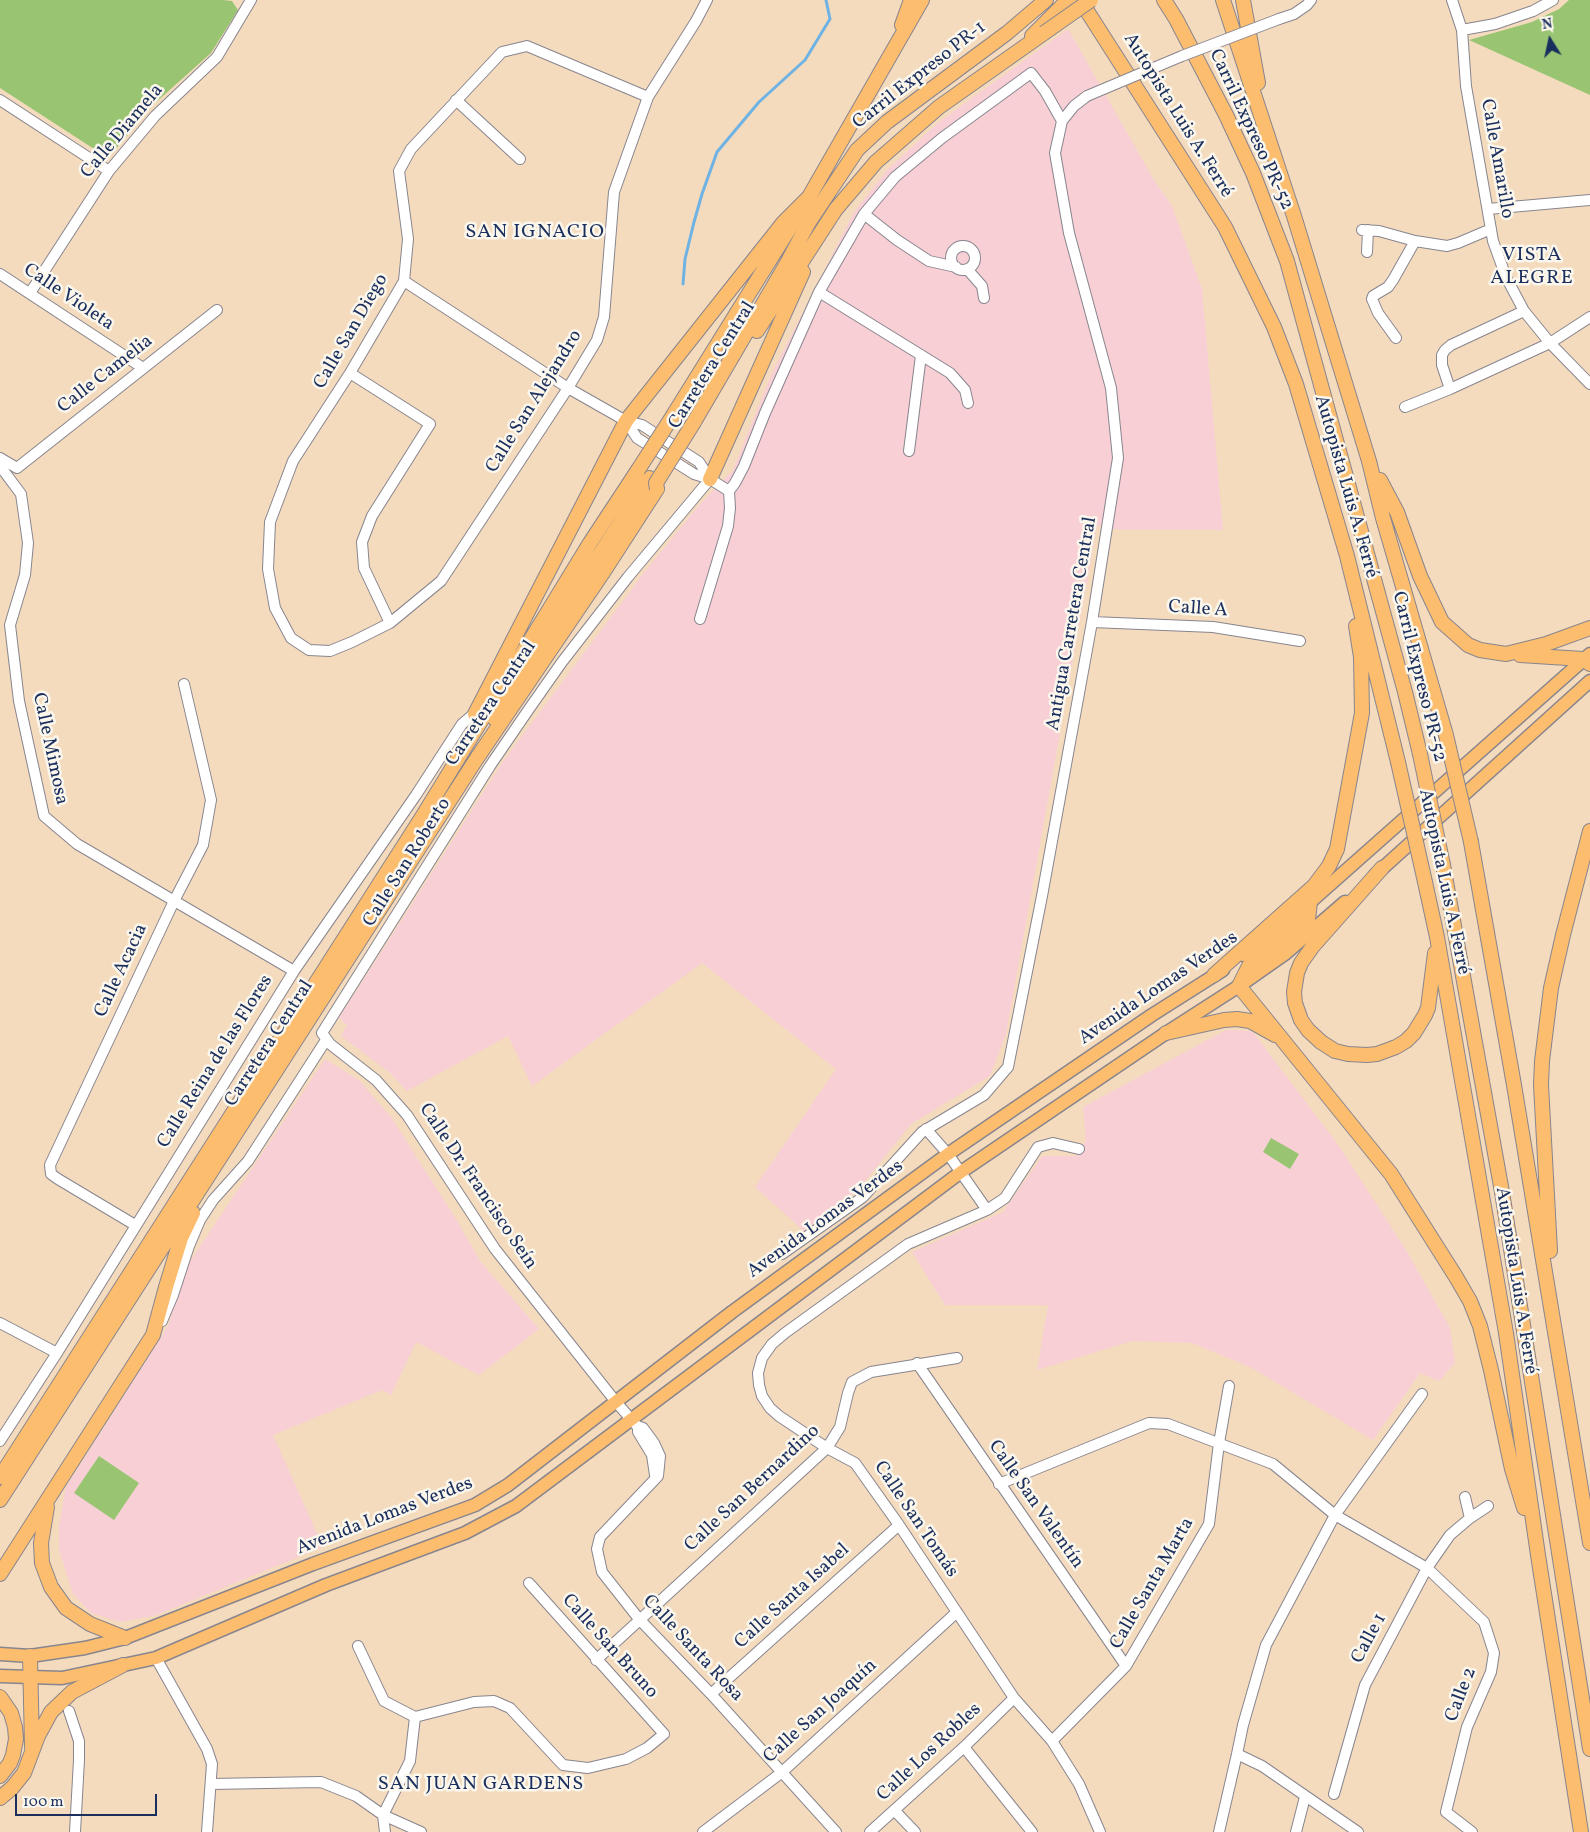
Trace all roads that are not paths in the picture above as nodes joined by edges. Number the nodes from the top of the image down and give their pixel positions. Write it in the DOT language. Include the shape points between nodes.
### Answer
graph roads {
  1 [pos="251,0"];
  2 [pos="706,0"];
  3 [pos="911,0"];
  4 [pos="922,0"];
  5 [pos="1046,0"];
  6 [pos="1068,0"];
  7 [pos="1080,0"];
  8 [pos="1091,0"];
  9 [pos="1164,0"];
  10 [pos="1223,0"];
  11 [pos="1243,0"];
  12 [pos="1311,0"];
  13 [pos="1452,0"];
  14 [pos="1553,0"];
  15 [pos="1044,28"];
  16 [pos="1462,30"];
  17 [pos="891,54"];
  18 [pos="1121,62"];
  19 [pos="648,97"];
  20 [pos="0,100"];
  21 [pos="456,100"];
  22 [pos="1062,121"];
  23 [pos="1268,136"];
  24 [pos="520,159"];
  25 [pos="109,170"];
  26 [pos="809,197"];
  27 [pos="1590,200"];
  28 [pos="1488,209"];
  29 [pos="864,214"];
  30 [pos="824,226"];
  31 [pos="1491,229"];
  32 [pos="1415,241"];
  33 [pos="1367,252"];
  34 [pos="956,267"];
  35 [pos="967,269"];
  36 [pos="0,274"];
  37 [pos="404,281"];
  38 [pos="819,292"];
  39 [pos="30,293"];
  40 [pos="984,298"];
  41 [pos="217,310"];
  42 [pos="1524,311"];
  43 [pos="1590,317"];
  44 [pos="1396,338"];
  45 [pos="1550,343"];
  46 [pos="921,355"];
  47 [pos="142,368"];
  48 [pos="350,373"];
  49 [pos="1588,380"];
  50 [pos="568,388"];
  51 [pos="1450,389"];
  52 [pos="968,403"];
  53 [pos="1405,408"];
  54 [pos="688,420"];
  55 [pos="626,421"];
  56 [pos="909,451"];
  57 [pos="0,458"];
  58 [pos="1369,461"];
  59 [pos="0,466"];
  60 [pos="17,468"];
  61 [pos="710,478"];
  62 [pos="648,479"];
  63 [pos="729,491"];
  64 [pos="21,494"];
  65 [pos="1347,556"];
  66 [pos="700,619"];
  67 [pos="1092,622"];
  68 [pos="390,623"];
  69 [pos="10,625"];
  70 [pos="1590,628"];
  71 [pos="0,631"];
  72 [pos="1300,641"];
  73 [pos="1506,654"];
  74 [pos="1588,659"];
  75 [pos="1590,681"];
  76 [pos="184,684"];
  77 [pos="476,712"];
  78 [pos="424,814"];
  79 [pos="1590,831"];
  80 [pos="1382,868"];
  81 [pos="174,901"];
  82 [pos="1310,902"];
  83 [pos="1437,937"];
  84 [pos="294,971"];
  85 [pos="1214,976"];
  86 [pos="1239,986"];
  87 [pos="1166,1033"];
  88 [pos="324,1035"];
  89 [pos="1283,1039"];
  90 [pos="926,1129"];
  91 [pos="1079,1149"];
  92 [pos="948,1154"];
  93 [pos="962,1172"];
  94 [pos="205,1180"];
  95 [pos="987,1210"];
  96 [pos="135,1225"];
  97 [pos="782,1254"];
  98 [pos="1549,1296"];
  99 [pos="0,1324"];
  100 [pos="153,1335"];
  101 [pos="57,1354"];
  102 [pos="957,1358"];
  103 [pos="917,1363"];
  104 [pos="1229,1386"];
  105 [pos="1422,1394"];
  106 [pos="616,1402"];
  107 [pos="634,1423"];
  108 [pos="0,1440"];
  109 [pos="1219,1443"];
  110 [pos="827,1448"];
  111 [pos="0,1477"];
  112 [pos="999,1484"];
  113 [pos="1465,1497"];
  114 [pos="49,1498"];
  115 [pos="0,1500"];
  116 [pos="1488,1506"];
  117 [pos="1335,1515"];
  118 [pos="1470,1518"];
  119 [pos="899,1525"];
  120 [pos="1590,1543"];
  121 [pos="1538,1554"];
  122 [pos="1427,1568"];
  123 [pos="0,1574"];
  124 [pos="529,1583"];
  125 [pos="957,1612"];
  126 [pos="639,1619"];
  127 [pos="125,1638"];
  128 [pos="358,1646"];
  129 [pos="0,1654"];
  130 [pos="30,1656"];
  131 [pos="156,1658"];
  132 [pos="596,1660"];
  133 [pos="123,1665"];
  134 [pos="1126,1666"];
  135 [pos="0,1676"];
  136 [pos="31,1677"];
  137 [pos="711,1694"];
  138 [pos="0,1697"];
  139 [pos="1014,1698"];
  140 [pos="69,1711"];
  141 [pos="415,1717"];
  142 [pos="1052,1741"];
  143 [pos="964,1747"];
  144 [pos="1590,1749"];
  145 [pos="33,1752"];
  146 [pos="1237,1754"];
  147 [pos="781,1772"];
  148 [pos="0,1776"];
  149 [pos="211,1784"];
  150 [pos="1334,1794"];
  151 [pos="1305,1797"];
  152 [pos="0,1798"];
  153 [pos="894,1810"];
  154 [pos="383,1815"];
  155 [pos="75,1832"];
  156 [pos="207,1832"];
  157 [pos="385,1832"];
  158 [pos="421,1832"];
  159 [pos="703,1832"];
  160 [pos="836,1832"];
  161 [pos="870,1832"];
  162 [pos="915,1832"];
  163 [pos="1032,1832"];
  164 [pos="1100,1832"];
  165 [pos="1219,1832"];
  166 [pos="1296,1832"];
  167 [pos="1358,1832"];
  168 [pos="1472,1832"];
  169 [pos="1581,1832"];
  1 -- 25 [label="street, Calle Diamela" via="217,57 155,116"];
  2 -- 19 [label="street, Calle San Alejandro"];
  3 -- 17 [label="highway"];
  4 -- 17 [label="highway, Carretera Central"];
  5 -- 54 [label="highway, Carril Expreso PR-1" via="870,136 847,163"];
  6 -- 15 [label="highway"];
  7 -- 18 [label="highway, Autopista Luis A. Ferré"];
  8 -- 15 [label="highway, Carretera Central, bridge"];
  8 -- 18 [label="highway"];
  9 -- 144 [label="highway, Carril Expreso PR-52, bridge" via="1254,173 1287,262 1405,692 1443,865 1502,1192"];
  10 -- 23 [label="highway, Autopista Luis A. Ferré"];
  11 -- 23 [label="highway"];
  12 -- 22 [label="street, Antigua Carretera Central, bridge" via="1294,14 1087,96"];
  13 -- 16 [label="street, Calle Amarillo"];
  14 -- 16 [label="street" via="1533,11 1495,24"];
  15 -- 30 [label="highway, Carretera Central" via="939,107 876,162"];
  16 -- 28 [label="street, Calle Amarillo" via="1466,86"];
  17 -- 26 [label="highway, Carretera Central"];
  18 -- 65 [label="highway, Autopista Luis A. Ferré" via="1225,227 1274,327 1296,384"];
  19 -- 21 [label="street, Calle San Diego" via="527,46 502,52"];
  19 -- 50 [label="street, Calle San Alejandro" via="614,192 604,317 596,340"];
  20 -- 25 [label="street"];
  21 -- 24 [label="street"];
  21 -- 37 [label="street, Calle San Diego" via="411,148 399,171 408,239"];
  22 -- 29 [label="street" via="1031,73 895,177"];
  22 -- 67 [label="street, Antigua Carretera Central" via="1055,153 1069,232 1111,388 1118,458"];
  23 -- 58 [label="highway, Autopista Luis A. Ferré"];
  25 -- 39 [label="street, Calle Diamela"];
  26 -- 54 [label="highway, Carretera Central"];
  26 -- 55 [label="highway" via="783,223"];
  27 -- 28 [label="street"];
  28 -- 31 [label="street, Calle Amarillo"];
  29 -- 34 [label="street" via="929,262"];
  29 -- 38 [label="street"];
  30 -- 54 [label="highway, Carretera Central"];
  30 -- 61 [label="highway"];
  31 -- 32 [label="street" via="1447,246"];
  31 -- 42 [label="street, Calle Amarillo" via="1506,277"];
  32 -- 33 [label="street" via="1365,230"];
  32 -- 44 [label="street" via="1388,287 1372,299"];
  34 -- 35 [label="street"];
  34 -- 35 [label="street" via="952,253 965,246 975,257"];
  35 -- 40 [label="street" via="982,286"];
  36 -- 39 [label="street, Calle Violeta"];
  37 -- 48 [label="street, Calle San Diego"];
  37 -- 50 [label="street"];
  38 -- 46 [label="street"];
  38 -- 63 [label="street" via="744,466"];
  39 -- 47 [label="street, Calle Violeta"];
  41 -- 47 [label="street, Calle Camelia"];
  42 -- 45 [label="street, Calle Amarillo"];
  42 -- 51 [label="street" via="1445,350 1442,365"];
  43 -- 45 [label="street"];
  45 -- 49 [label="street, Calle Amarillo"];
  45 -- 51 [label="street"];
  46 -- 52 [label="street" via="950,373 965,390"];
  46 -- 56 [label="street"];
  47 -- 60 [label="street, Calle Camelia"];
  48 -- 68 [label="street" via="430,424 372,516 362,542 364,568"];
  48 -- 68 [label="street, Calle San Diego" via="293,461 270,522 268,570 275,608 291,638 309,650 330,652"];
  50 -- 55 [label="street"];
  50 -- 68 [label="street, Calle San Alejandro" via="441,581"];
  51 -- 53 [label="street"];
  54 -- 62 [label="highway, Carretera Central, bridge"];
  54 -- 62 [label="highway, Carretera Central"];
  55 -- 61 [label="street" via="642,425 699,462"];
  55 -- 77 [label="highway"];
  57 -- 60 [label="street"];
  58 -- 73 [label="highway" via="1397,512 1420,576 1442,622 1480,650"];
  58 -- 98 [label="highway, Autopista Luis A. Ferré, bridge" via="1446,735 1471,842"];
  59 -- 64 [label="street, Calle Mimosa"];
  60 -- 64 [label="street"];
  61 -- 63 [label="street"];
  61 -- 88 [label="street, Calle San Roberto" via="628,577 529,709 490,766"];
  62 -- 78 [label="highway, Carretera Central" via="590,543"];
  62 -- 94 [label="highway, Carretera Central" via="604,571 477,758"];
  63 -- 66 [label="street" via="728,526"];
  64 -- 69 [label="street, Calle Mimosa" via="28,543 25,575"];
  65 -- 83 [label="highway, Autopista Luis A. Ferré, bridge"];
  65 -- 85 [label="highway" via="1361,657 1362,712 1337,849 1314,886"];
  67 -- 72 [label="street, Calle A" via="1213,627"];
  67 -- 90 [label="street, Antigua Carretera Central" via="1008,1067 984,1095"];
  69 -- 71 [label="street"];
  69 -- 81 [label="street, Calle Mimosa" via="19,701 44,816 77,844"];
  70 -- 73 [label="highway"];
  73 -- 74 [label="highway"];
  74 -- 82 [label="main road, Avenida Lomas Verdes"];
  75 -- 80 [label="main road"];
  76 -- 81 [label="street, Calle Acacia" via="211,800 203,845"];
  77 -- 78 [label="highway" via="423,803"];
  77 -- 84 [label="street, Calle Reina de las Flores" via="462,724"];
  78 -- 111 [label="highway, Carretera Central"];
  79 -- 98 [label="highway" via="1551,988 1542,1061"];
  80 -- 83 [label="highway" via="1313,946 1302,963 1295,997 1298,1012 1308,1030 1328,1047 1348,1054 1377,1054 1406,1041 1428,1008"];
  80 -- 86 [label="main road" via="1286,953"];
  81 -- 84 [label="street, Calle Mimosa"];
  81 -- 96 [label="street, Calle Acacia" via="50,1165 51,1174 58,1180"];
  82 -- 85 [label="main road, Avenida Lomas Verdes" via="1272,936"];
  82 -- 86 [label="highway" via="1308,920 1249,966"];
  83 -- 121 [label="highway, Autopista Luis A. Ferré" via="1506,1333"];
  84 -- 96 [label="street, Calle Reina de las Flores"];
  85 -- 92 [label="main road, Avenida Lomas Verdes"];
  86 -- 87 [label="main road"];
  86 -- 89 [label="highway"];
  87 -- 89 [label="highway" via="1237,1019"];
  87 -- 93 [label="main road"];
  88 -- 100 [label="street, Calle San Roberto" via="248,1161 213,1200 200,1220 173,1295"];
  88 -- 106 [label="street, Calle Dr. Francisco Seín" via="376,1080 407,1115 495,1249"];
  89 -- 121 [label="highway" via="1391,1174 1470,1302 1480,1326 1512,1469"];
  90 -- 92 [label="street"];
  90 -- 97 [label="street, Antigua Carretera Central" via="863,1197"];
  91 -- 95 [label="street, Calle San Tomás" via="1053,1143 1038,1148 1005,1198"];
  92 -- 93 [label="street"];
  92 -- 106 [label="main road, Avenida Lomas Verdes" via="732,1312"];
  93 -- 95 [label="street"];
  93 -- 107 [label="main road"];
  94 -- 100 [label="highway" via="202,1196 181,1238"];
  94 -- 115 [label="highway, Carretera Central"];
  95 -- 110 [label="street, Calle San Tomás" via="908,1244 785,1333 762,1358 759,1385 770,1408"];
  96 -- 101 [label="street, Calle Reina de las Flores"];
  98 -- 120 [label="highway, Autopista Luis A. Ferré"];
  99 -- 101 [label="street"];
  100 -- 114 [label="highway"];
  101 -- 108 [label="street, Calle Reina de las Flores"];
  102 -- 103 [label="street, Calle San Bernardino"];
  103 -- 110 [label="street, Calle San Bernardino" via="871,1372 852,1382 840,1428"];
  103 -- 112 [label="street, Calle San Valentín"];
  104 -- 109 [label="street, Calle Santa Marta"];
  105 -- 117 [label="street"];
  106 -- 107 [label="street, Calle Dr. Francisco Seín"];
  106 -- 127 [label="main road, Avenida Lomas Verdes" via="508,1485 475,1505"];
  107 -- 126 [label="street, Calle Santa Rosa" via="643,1428 660,1456 658,1476 600,1537 597,1549 602,1572"];
  107 -- 131 [label="main road" via="516,1506 483,1524 326,1585"];
  109 -- 112 [label="street" via="1168,1424 1149,1423"];
  109 -- 117 [label="street, Calle 2" via="1274,1464"];
  109 -- 134 [label="street, Calle Santa Marta" via="1209,1524"];
  110 -- 119 [label="street, Calle San Tomás" via="855,1463"];
  110 -- 126 [label="street, Calle San Bernardino"];
  112 -- 134 [label="street, Calle San Valentín"];
  113 -- 118 [label="street"];
  114 -- 123 [label="highway"];
  114 -- 127 [label="highway" via="41,1543 42,1563 51,1588 66,1608 90,1624"];
  116 -- 118 [label="street, Calle 1"];
  117 -- 122 [label="street, Calle 2"];
  117 -- 146 [label="street" via="1266,1645"];
  118 -- 122 [label="street, Calle 1" via="1450,1535"];
  119 -- 125 [label="street, Calle San Tomás"];
  119 -- 137 [label="street, Calle Santa Isabel"];
  121 -- 169 [label="highway, Autopista Luis A. Ferré"];
  122 -- 150 [label="street, Calle 1" via="1365,1685"];
  122 -- 168 [label="street, Calle 2" via="1484,1622 1494,1653 1491,1672 1467,1727 1446,1812"];
  124 -- 132 [label="street, Calle San Bruno"];
  125 -- 139 [label="street, Calle San Tomás"];
  125 -- 147 [label="street, Calle San Joaquín"];
  126 -- 132 [label="street, Calle San Bernardino"];
  126 -- 137 [label="street, Calle Santa Rosa"];
  127 -- 130 [label="main road, Avenida Lomas Verdes"];
  128 -- 141 [label="street" via="384,1701"];
  129 -- 130 [label="main road, Avenida Lomas Verdes"];
  130 -- 136 [label="highway"];
  131 -- 133 [label="main road"];
  131 -- 149 [label="street" via="207,1749 212,1764"];
  132 -- 141 [label="street, Calle San Bruno" via="664,1734 626,1759 588,1768 563,1765 510,1708 494,1701 474,1702"];
  133 -- 136 [label="main road" via="62,1678"];
  133 -- 145 [label="highway" via="65,1698 47,1719"];
  134 -- 142 [label="street, Calle Santa Marta"];
  135 -- 136 [label="main road"];
  136 -- 145 [label="highway"];
  137 -- 147 [label="street, Calle Santa Rosa"];
  138 -- 148 [label="highway" via="11,1713 16,1739 10,1764"];
  139 -- 142 [label="street, Calle San Tomás"];
  139 -- 143 [label="street, Calle Los Robles"];
  140 -- 155 [label="street" via="79,1741 80,1760"];
  141 -- 154 [label="street" via="410,1761"];
  142 -- 164 [label="street, Calle San Tomás" via="1079,1784"];
  143 -- 153 [label="street, Calle Los Robles"];
  143 -- 163 [label="street"];
  145 -- 152 [label="highway" via="24,1773"];
  146 -- 151 [label="street" via="1262,1766"];
  146 -- 165 [label="street"];
  147 -- 159 [label="street, Calle San Joaquín"];
  147 -- 160 [label="street, Calle Santa Rosa"];
  149 -- 154 [label="street" via="321,1782 356,1796"];
  149 -- 156 [label="street"];
  151 -- 166 [label="street"];
  151 -- 167 [label="street"];
  153 -- 161 [label="street, Calle Los Robles"];
  153 -- 162 [label="street"];
  154 -- 157 [label="street"];
  154 -- 158 [label="street"];
}
